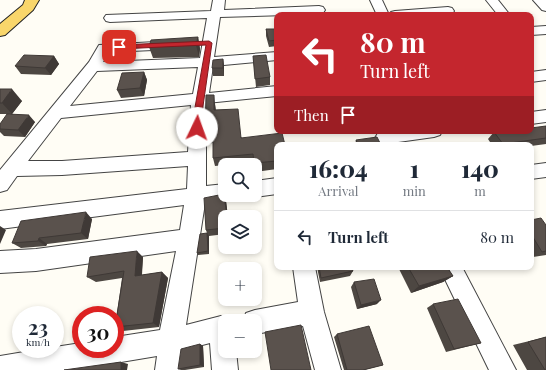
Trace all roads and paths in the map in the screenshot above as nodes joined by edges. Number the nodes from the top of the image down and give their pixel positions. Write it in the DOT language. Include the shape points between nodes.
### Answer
graph roads {
  1 [pos="32,0"];
  2 [pos="376,0"];
  3 [pos="440,0"];
  4 [pos="492,0"];
  5 [pos="539,0"];
  6 [pos="216,7"];
  7 [pos="546,7"];
  8 [pos="318,8"];
  9 [pos="382,12"];
  10 [pos="449,12"];
  11 [pos="502,12"];
  12 [pos="110,18"];
  13 [pos="2,27"];
  14 [pos="546,30"];
  15 [pos="534,31"];
  16 [pos="197,44"];
  17 [pos="274,56"];
  18 [pos="206,62"];
  19 [pos="95,64"];
  20 [pos="546,75"];
  21 [pos="534,77"];
  22 [pos="274,90"];
  23 [pos="200,99"];
  24 [pos="58,113"];
  25 [pos="546,116"];
  26 [pos="534,118"];
  27 [pos="413,134"];
  28 [pos="384,138"];
  29 [pos="197,158"];
  30 [pos="12,169"];
  31 [pos="546,170"];
  32 [pos="534,172"];
  33 [pos="0,184"];
  34 [pos="274,186"];
  35 [pos="262,188"];
  36 [pos="218,193"];
  37 [pos="196,195"];
  38 [pos="0,220"];
  39 [pos="188,239"];
  40 [pos="0,262"];
  41 [pos="305,270"];
  42 [pos="452,270"];
  43 [pos="312,312"];
  44 [pos="262,321"];
  45 [pos="218,328"];
  46 [pos="171,340"];
  47 [pos="224,358"];
  48 [pos="0,369"];
  49 [pos="168,370"];
  50 [pos="225,370"];
  51 [pos="328,370"];
  52 [pos="503,370"];
  1 -- 13 [label="main road" via="28,7"];
  2 -- 9 [label="street"];
  3 -- 10 [label="street"];
  4 -- 11 [label="street"];
  5 -- 7 [label="street"];
  6 -- 8 [label="street"];
  6 -- 12 [label="street"];
  6 -- 16 [label="street"];
  14 -- 15 [label="street"];
  16 -- 18 [label="street"];
  16 -- 19 [label="street" via="104,48"];
  17 -- 18 [label="street"];
  18 -- 19 [label="street" via="100,67"];
  18 -- 23 [label="street"];
  19 -- 24 [label="street"];
  20 -- 21 [label="street"];
  22 -- 23 [label="street"];
  23 -- 24 [label="street"];
  23 -- 29 [label="street"];
  24 -- 30 [label="street"];
  25 -- 26 [label="street"];
  27 -- 28 [label="street"];
  29 -- 30 [label="street"];
  29 -- 37 [label="street"];
  30 -- 33 [label="street"];
  31 -- 32 [label="street"];
  34 -- 35 [label="street"];
  36 -- 37 [label="street"];
  37 -- 38 [label="street"];
  37 -- 39 [label="street"];
  39 -- 40 [label="street" via="36,260"];
  39 -- 46 [label="street"];
  41 -- 43 [label="street"];
  42 -- 52 [label="street"];
  43 -- 44 [label="street"];
  43 -- 51 [label="street"];
  45 -- 46 [label="street"];
  46 -- 48 [label="street"];
  46 -- 49 [label="street"];
  47 -- 50 [label="street"];
}
